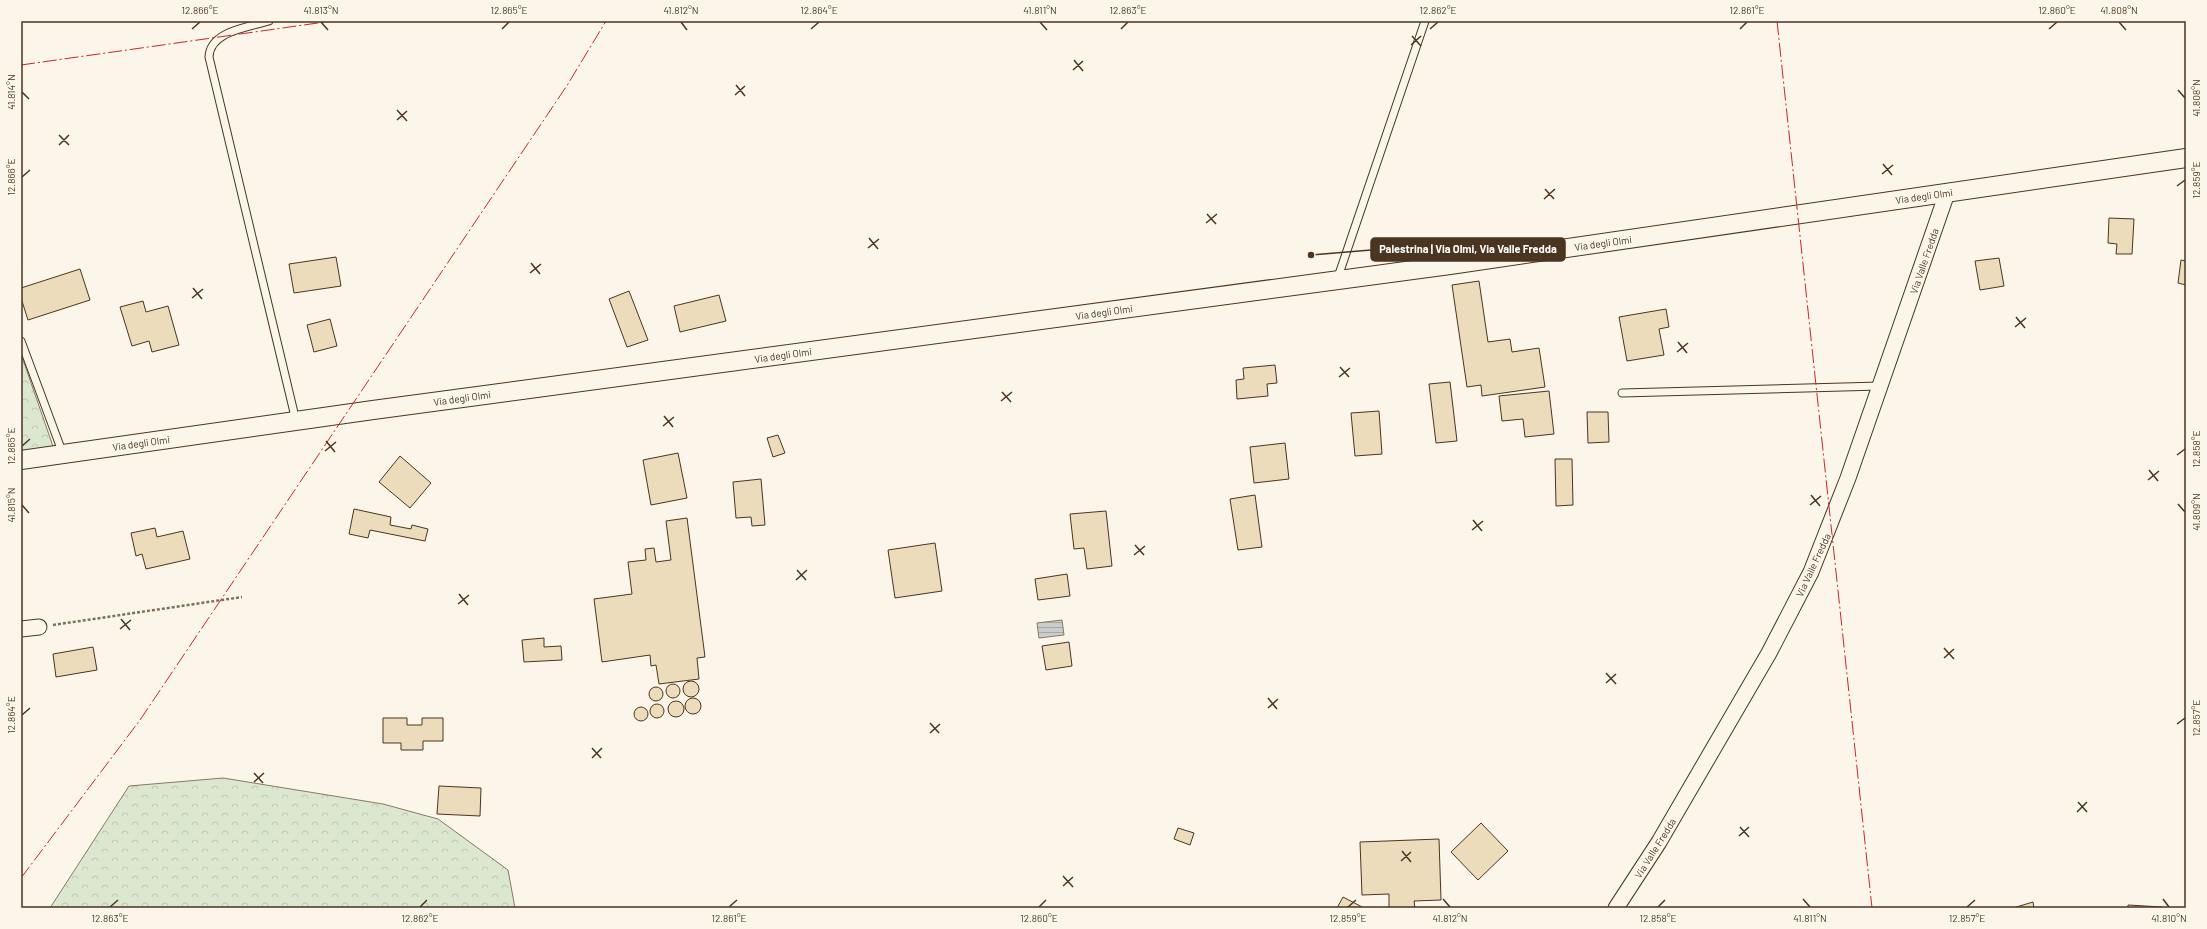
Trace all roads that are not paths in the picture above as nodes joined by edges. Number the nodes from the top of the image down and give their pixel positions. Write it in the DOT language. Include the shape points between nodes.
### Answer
graph roads {
  1 [pos="269,21"];
  2 [pos="1425,21"];
  3 [pos="2186,158"];
  4 [pos="1947,193"];
  5 [pos="1337,280"];
  6 [pos="21,341"];
  7 [pos="1880,386"];
  8 [pos="1622,393"];
  9 [pos="296,421"];
  10 [pos="63,454"];
  11 [pos="21,460"];
  12 [pos="38,627"];
  13 [pos="21,629"];
  14 [pos="1616,908"];
  1 -- 9 [label="lane" via="222,36 213,43 209,56"];
  2 -- 5 [label="lane"];
  3 -- 4 [label="street, Via degli Olmi"];
  4 -- 5 [label="street, Via degli Olmi"];
  4 -- 7 [label="street, Via Valle Fredda"];
  5 -- 9 [label="street, Via degli Olmi"];
  6 -- 10 [label="lane"];
  7 -- 8 [label="lane"];
  7 -- 14 [label="street, Via Valle Fredda" via="1827,533 1791,611 1659,842"];
  9 -- 10 [label="street, Via degli Olmi"];
  10 -- 11 [label="street, Via degli Olmi"];
  12 -- 13 [label="street"];
}
